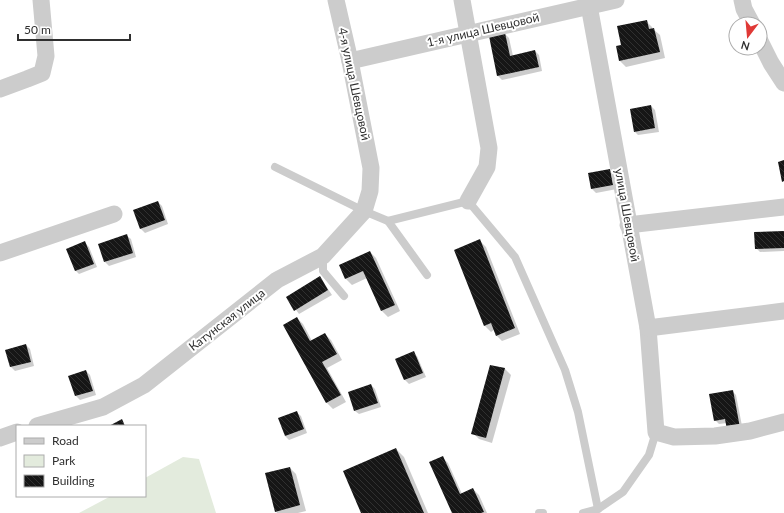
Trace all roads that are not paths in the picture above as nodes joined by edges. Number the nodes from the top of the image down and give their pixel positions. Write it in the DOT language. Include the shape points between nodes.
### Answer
graph roads {
  1 [pos="41,0"];
  2 [pos="336,0"];
  3 [pos="462,0"];
  4 [pos="616,0"];
  5 [pos="742,0"];
  6 [pos="588,3"];
  7 [pos="748,16"];
  8 [pos="468,33"];
  9 [pos="768,56"];
  10 [pos="350,61"];
  11 [pos="784,83"];
  12 [pos="0,89"];
  13 [pos="275,167"];
  14 [pos="371,168"];
  15 [pos="468,201"];
  16 [pos="784,207"];
  17 [pos="364,211"];
  18 [pos="114,214"];
  19 [pos="388,221"];
  20 [pos="628,224"];
  21 [pos="0,253"];
  22 [pos="323,256"];
  23 [pos="427,275"];
  24 [pos="344,296"];
  25 [pos="784,310"];
  26 [pos="648,328"];
  27 [pos="784,422"];
  28 [pos="39,425"];
  29 [pos="16,432"];
  30 [pos="656,432"];
  31 [pos="0,438"];
  32 [pos="598,509"];
  33 [pos="539,513"];
  34 [pos="543,513"];
  35 [pos="583,513"];
  1 -- 12 [label="street" via="46,56 42,73"];
  2 -- 10 [label="street, 4-я улица Шевцовой"];
  3 -- 8 [label="street"];
  4 -- 6 [label="street, 1-я улица Шевцовой"];
  5 -- 7 [label="street"];
  6 -- 8 [label="street, 1-я улица Шевцовой"];
  6 -- 20 [label="street, улица Шевцовой"];
  8 -- 10 [label="street, 1-я улица Шевцовой"];
  8 -- 15 [label="street" via="489,148 487,167"];
  9 -- 11 [label="street"];
  10 -- 14 [label="street, 4-я улица Шевцовой"];
  13 -- 17 [label="lane"];
  14 -- 17 [label="street, Катунская улица" via="370,191"];
  15 -- 19 [label="lane"];
  15 -- 32 [label="lane" via="515,258 565,370 578,412"];
  16 -- 20 [label="street"];
  17 -- 19 [label="lane"];
  17 -- 22 [label="street, Катунская улица"];
  18 -- 21 [label="street"];
  19 -- 23 [label="lane"];
  20 -- 26 [label="street, улица Шевцовой"];
  22 -- 24 [label="lane" via="323,271"];
  22 -- 28 [label="street, Катунская улица" via="277,280 144,385 103,407"];
  25 -- 26 [label="street"];
  26 -- 30 [label="street, улица Шевцовой"];
  27 -- 30 [label="street" via="750,431 715,436 674,437"];
  29 -- 31 [label="street"];
  30 -- 32 [label="lane" via="649,455 622,492"];
  32 -- 35 [label="lane"];
  33 -- 34 [label="lane"];
}
